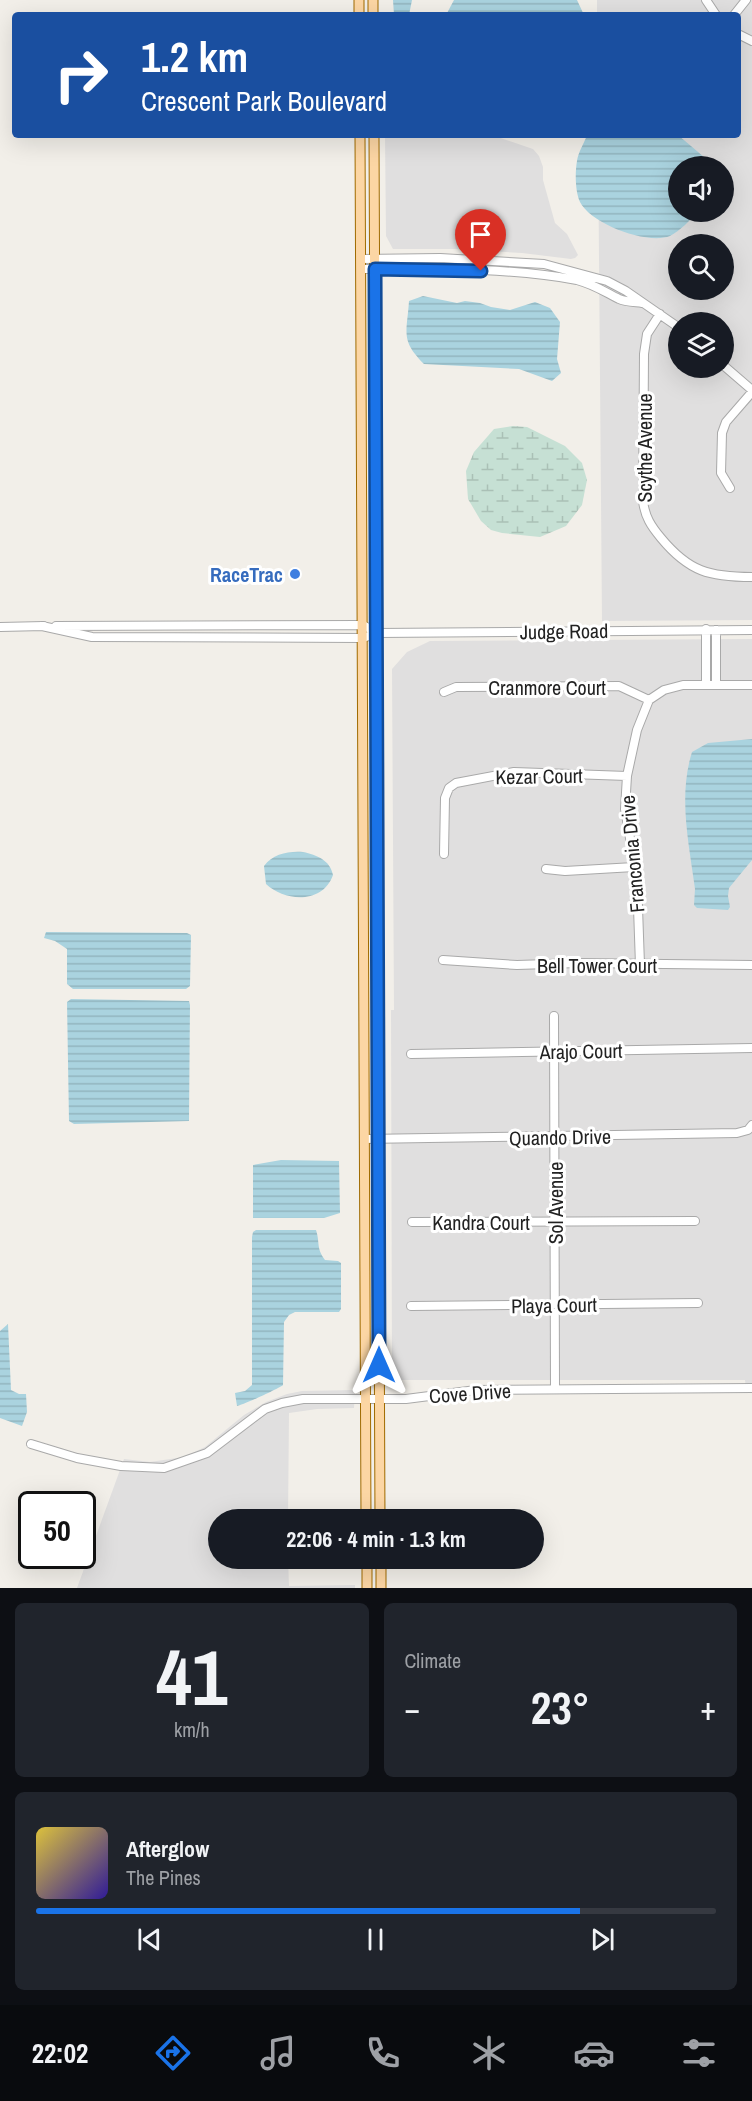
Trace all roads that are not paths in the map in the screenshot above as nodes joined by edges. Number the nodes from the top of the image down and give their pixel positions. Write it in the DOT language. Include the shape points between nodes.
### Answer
graph roads {
  1 [pos="746,0"];
  2 [pos="736,12"];
  3 [pos="360,138"];
  4 [pos="374,138"];
  5 [pos="375,257"];
  6 [pos="440,258"];
  7 [pos="361,259"];
  8 [pos="361,269"];
  9 [pos="375,269"];
  10 [pos="440,270"];
  11 [pos="618,286"];
  12 [pos="614,296"];
  13 [pos="643,304"];
  14 [pos="660,314"];
  15 [pos="668,320"];
  16 [pos="734,375"];
  17 [pos="752,391"];
  18 [pos="362,448"];
  19 [pos="376,474"];
  20 [pos="730,488"];
  21 [pos="752,577"];
  22 [pos="363,625"];
  23 [pos="42,626"];
  24 [pos="0,627"];
  25 [pos="706,629"];
  26 [pos="716,630"];
  27 [pos="752,630"];
  28 [pos="377,633"];
  29 [pos="363,638"];
  30 [pos="706,662"];
  31 [pos="716,662"];
  32 [pos="706,685"];
  33 [pos="716,685"];
  34 [pos="752,685"];
  35 [pos="444,692"];
  36 [pos="649,700"];
  37 [pos="627,776"];
  38 [pos="444,854"];
  39 [pos="634,867"];
  40 [pos="546,869"];
  41 [pos="364,918"];
  42 [pos="378,943"];
  43 [pos="443,960"];
  44 [pos="640,965"];
  45 [pos="752,965"];
  46 [pos="554,1016"];
  47 [pos="752,1048"];
  48 [pos="554,1052"];
  49 [pos="411,1054"];
  50 [pos="752,1125"];
  51 [pos="554,1137"];
  52 [pos="364,1139"];
  53 [pos="378,1139"];
  54 [pos="555,1221"];
  55 [pos="695,1221"];
  56 [pos="412,1222"];
  57 [pos="698,1303"];
  58 [pos="555,1305"];
  59 [pos="411,1306"];
  60 [pos="752,1388"];
  61 [pos="555,1389"];
  62 [pos="366,1400"];
  63 [pos="379,1400"];
  64 [pos="31,1444"];
  65 [pos="366,1509"];
  66 [pos="380,1509"];
  67 [pos="367,1569"];
  68 [pos="381,1569"];
  69 [pos="367,1588"];
  70 [pos="381,1588"];
  1 -- 2 [label="street"];
  3 -- 7 [label="main road"];
  4 -- 5 [label="main road"];
  5 -- 6 [label="street"];
  5 -- 7 [label="street"];
  5 -- 9 [label="main road"];
  6 -- 10 [label="street"];
  6 -- 11 [label="street" via="544,264"];
  7 -- 8 [label="main road"];
  8 -- 9 [label="street"];
  8 -- 18 [label="main road"];
  9 -- 10 [label="street"];
  9 -- 19 [label="main road"];
  10 -- 12 [label="street" via="550,276 597,286"];
  11 -- 12 [label="street"];
  11 -- 13 [label="street"];
  12 -- 13 [label="street"];
  13 -- 14 [label="street"];
  14 -- 15 [label="street"];
  14 -- 21 [label="street, Scythe Avenue" via="647,334 644,354 645,517 680,559 701,571 725,578"];
  16 -- 17 [label="street"];
  17 -- 20 [label="street" via="726,422 722,433 721,473"];
  18 -- 19 [label="main road"];
  18 -- 22 [label="main road"];
  19 -- 28 [label="main road"];
  22 -- 23 [label="street, Judge Road"];
  22 -- 28 [label="street, Judge Road"];
  22 -- 29 [label="main road"];
  23 -- 24 [label="street, Judge Road"];
  23 -- 29 [label="street, Judge Road" via="92,637"];
  25 -- 26 [label="street, Judge Road"];
  25 -- 28 [label="street, Judge Road"];
  25 -- 30 [label="street"];
  26 -- 27 [label="street, Judge Road"];
  26 -- 31 [label="street"];
  28 -- 29 [label="street, Judge Road"];
  28 -- 42 [label="main road"];
  29 -- 41 [label="main road"];
  30 -- 31 [label="street"];
  30 -- 32 [label="street"];
  31 -- 33 [label="street"];
  32 -- 33 [label="street"];
  32 -- 36 [label="street" via="682,685"];
  33 -- 34 [label="street"];
  35 -- 36 [label="street, Cranmore Court" via="456,687 619,686"];
  36 -- 37 [label="street, Franconia Drive" via="637,730"];
  37 -- 38 [label="street, Kezar Court" via="514,772 456,783 448,788 445,798"];
  37 -- 39 [label="street, Franconia Drive" via="625,808"];
  39 -- 40 [label="street"];
  39 -- 44 [label="street, Franconia Drive"];
  41 -- 42 [label="main road"];
  41 -- 52 [label="main road"];
  42 -- 53 [label="main road"];
  43 -- 44 [label="street, Bell Tower Court" via="517,965"];
  44 -- 45 [label="street, Bell Tower Court"];
  46 -- 48 [label="street, Sol Avenue"];
  47 -- 48 [label="street, Arajo Court"];
  48 -- 49 [label="street, Arajo Court"];
  48 -- 51 [label="street, Sol Avenue"];
  50 -- 51 [label="street, Quando Drive" via="737,1133"];
  51 -- 53 [label="street, Quando Drive"];
  51 -- 54 [label="street, Sol Avenue"];
  52 -- 53 [label="street, Quando Drive"];
  52 -- 62 [label="main road"];
  53 -- 63 [label="main road"];
  54 -- 55 [label="street, Kandra Court"];
  54 -- 56 [label="street, Kandra Court"];
  54 -- 58 [label="street, Sol Avenue"];
  57 -- 58 [label="street, Playa Court"];
  58 -- 59 [label="street, Playa Court"];
  58 -- 61 [label="street, Sol Avenue"];
  60 -- 61 [label="street, Cove Drive"];
  61 -- 63 [label="street, Cove Drive" via="476,1390"];
  62 -- 63 [label="street, Cove Drive"];
  62 -- 64 [label="street, Cove Drive" via="303,1399 265,1408 207,1453 165,1468 121,1466"];
  62 -- 65 [label="main road"];
  63 -- 66 [label="main road"];
  67 -- 69 [label="main road"];
  68 -- 70 [label="main road"];
}
